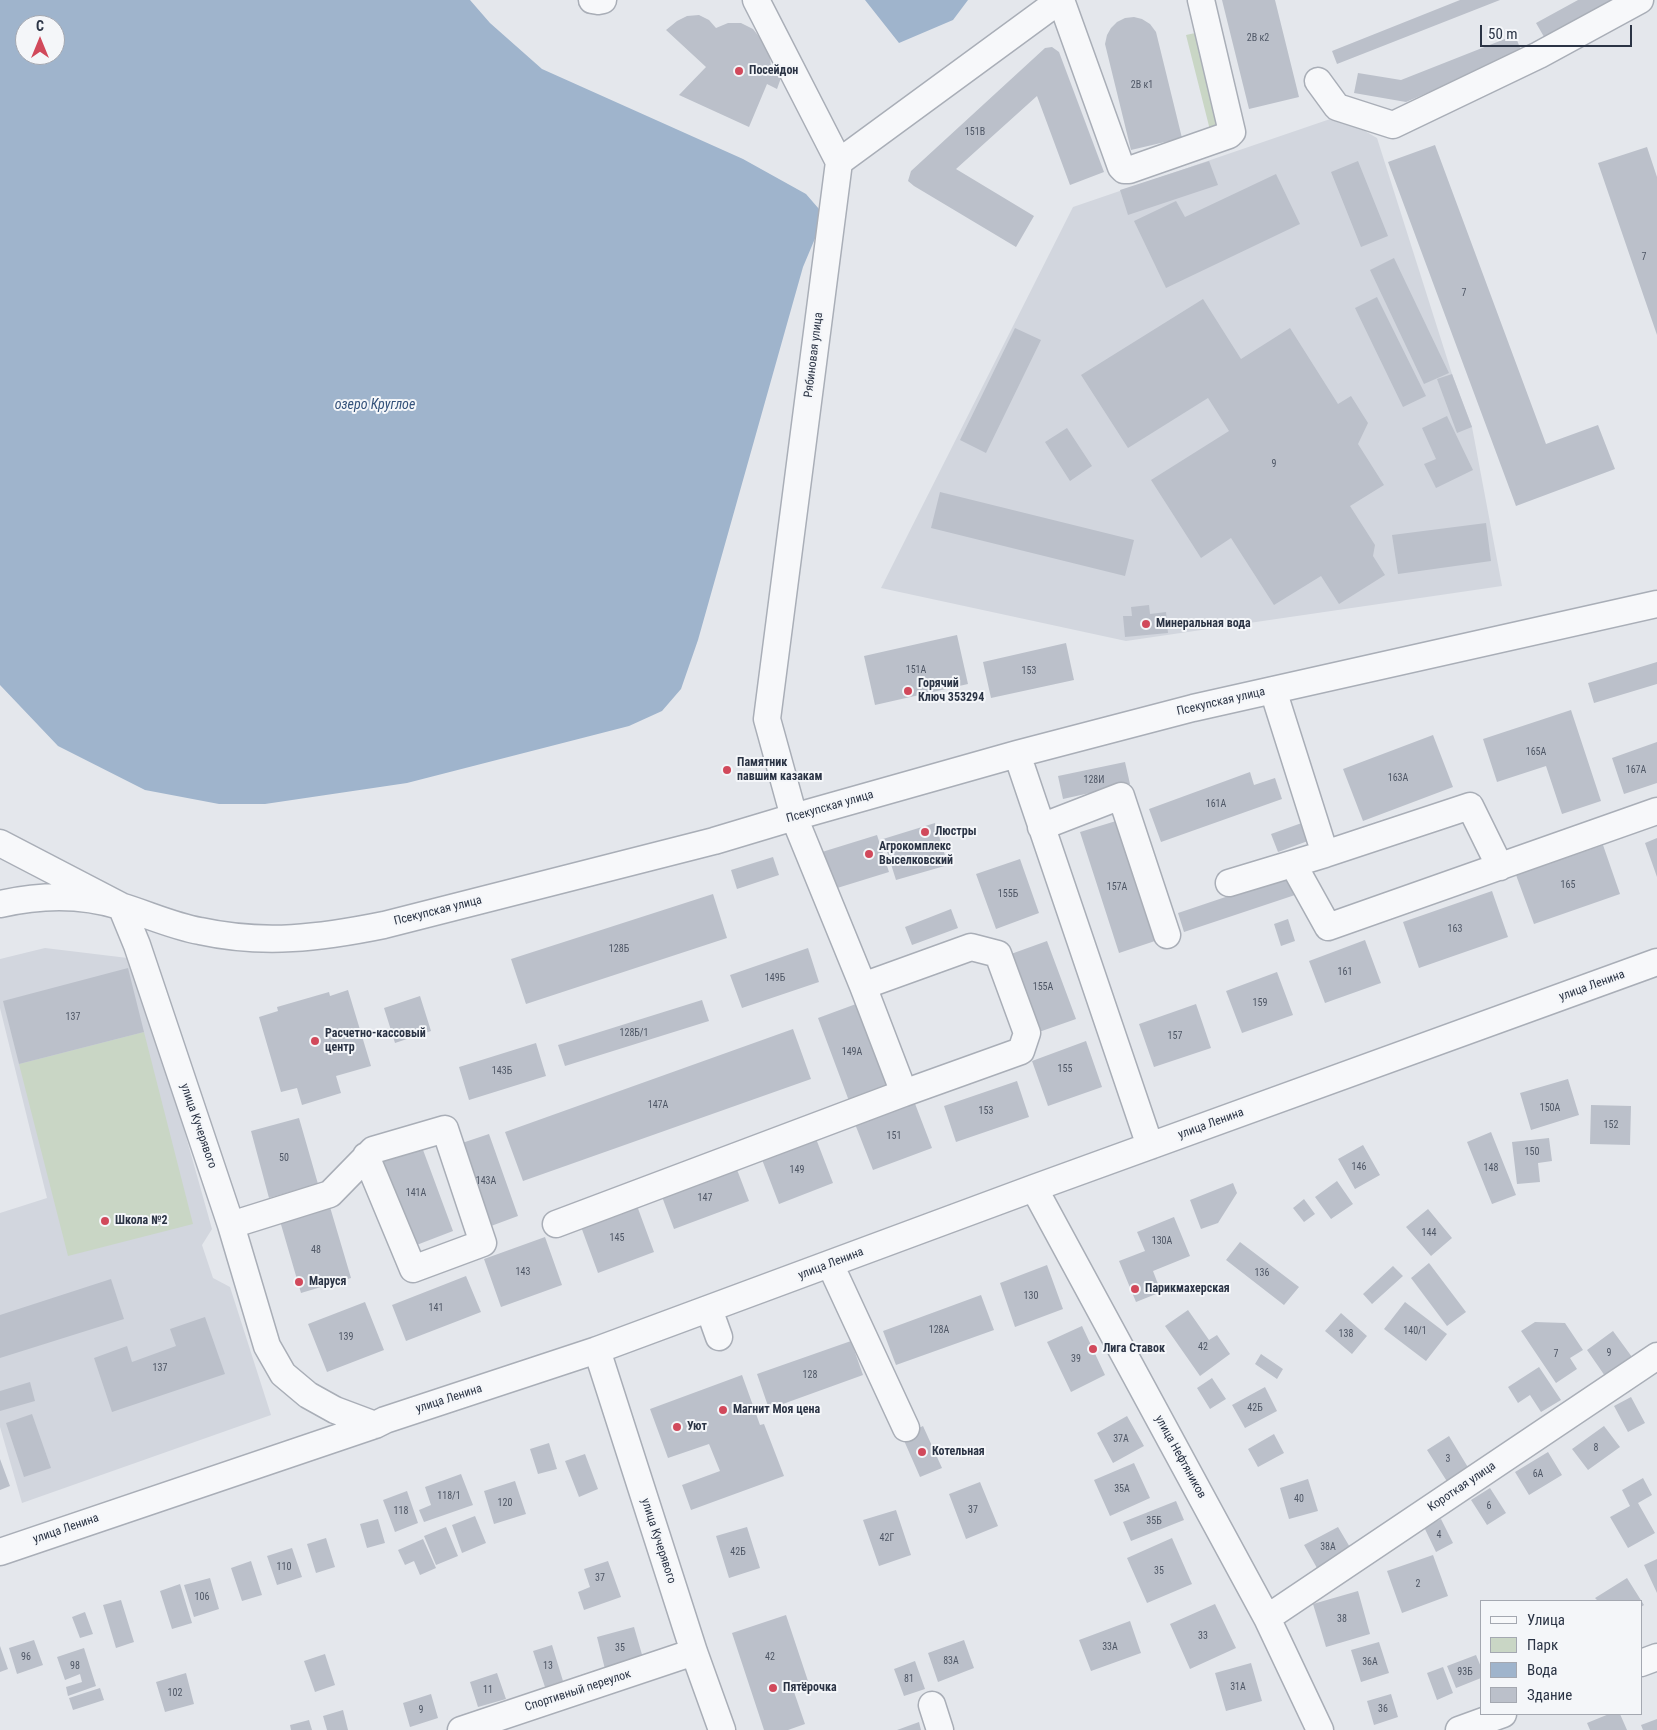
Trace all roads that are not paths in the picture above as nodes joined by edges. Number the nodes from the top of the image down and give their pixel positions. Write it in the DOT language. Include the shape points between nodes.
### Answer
graph roads {
  1 [pos="592,0"];
  2 [pos="603,0"];
  3 [pos="756,0"];
  4 [pos="1061,0"];
  5 [pos="1201,0"];
  6 [pos="1640,0"];
  7 [pos="1318,81"];
  8 [pos="839,162"];
  9 [pos="1657,604"];
  10 [pos="1273,690"];
  11 [pos="1016,754"];
  12 [pos="1657,811"];
  13 [pos="794,817"];
  14 [pos="1041,827"];
  15 [pos="0,843"];
  16 [pos="1325,854"];
  17 [pos="1293,864"];
  18 [pos="1500,867"];
  19 [pos="1229,884"];
  20 [pos="3,899"];
  21 [pos="121,906"];
  22 [pos="1167,935"];
  23 [pos="1657,962"];
  24 [pos="863,986"];
  25 [pos="904,1093"];
  26 [pos="1150,1146"];
  27 [pos="366,1156"];
  28 [pos="1034,1188"];
  29 [pos="556,1224"];
  30 [pos="231,1225"];
  31 [pos="830,1264"];
  32 [pos="710,1310"];
  33 [pos="719,1336"];
  34 [pos="597,1350"];
  35 [pos="1657,1356"];
  36 [pos="375,1425"];
  37 [pos="906,1428"];
  38 [pos="0,1552"];
  39 [pos="1268,1618"];
  40 [pos="694,1652"];
  41 [pos="1657,1657"];
  42 [pos="1642,1663"];
  43 [pos="932,1705"];
  44 [pos="1500,1715"];
  45 [pos="461,1730"];
  46 [pos="722,1730"];
  47 [pos="940,1730"];
  48 [pos="1320,1730"];
  49 [pos="1459,1730"];
  1 -- 2 [label="street"];
  3 -- 8 [label="street"];
  4 -- 5 [label="street" via="1124,170 1232,132"];
  4 -- 8 [label="street"];
  6 -- 7 [label="street" via="1539,55 1393,125 1337,107"];
  8 -- 13 [label="street, Рябиновая улица" via="767,719"];
  9 -- 10 [label="street, Псекупская улица"];
  10 -- 11 [label="street, Псекупская улица"];
  10 -- 16 [label="street"];
  11 -- 13 [label="street, Псекупская улица"];
  11 -- 14 [label="street"];
  12 -- 18 [label="street"];
  13 -- 21 [label="street, Псекупская улица" via="695,846 342,934 292,939 229,936 156,920"];
  13 -- 24 [label="street, Рябиновая улица"];
  14 -- 22 [label="street" via="1121,796"];
  14 -- 26 [label="street"];
  15 -- 21 [label="street"];
  16 -- 17 [label="street"];
  16 -- 18 [label="street" via="1470,806"];
  17 -- 18 [label="street" via="1328,926"];
  17 -- 19 [label="street"];
  20 -- 21 [label="street, Псекупская улица" via="69,898"];
  21 -- 30 [label="street, улица Кучерявого"];
  23 -- 26 [label="street, улица Ленина"];
  24 -- 25 [label="street, Рябиновая улица"];
  24 -- 25 [label="street" via="971,948 998,954 1027,1033 1021,1051"];
  25 -- 29 [label="street"];
  26 -- 28 [label="street, улица Ленина"];
  27 -- 27 [label="street" via="373,1150 445,1129 483,1243 412,1269"];
  27 -- 30 [label="street" via="330,1194"];
  28 -- 31 [label="street, улица Ленина"];
  28 -- 39 [label="street, улица Нефтяников"];
  30 -- 36 [label="street, улица Кучерявого" via="267,1346 283,1374 308,1396"];
  31 -- 32 [label="street, улица Ленина"];
  31 -- 37 [label="street"];
  32 -- 33 [label="street"];
  32 -- 34 [label="street, улица Ленина"];
  34 -- 36 [label="street, улица Ленина"];
  34 -- 40 [label="street, улица Кучерявого"];
  35 -- 39 [label="street, Короткая улица"];
  36 -- 38 [label="street, улица Ленина"];
  39 -- 48 [label="street, улица Нефтяников"];
  40 -- 45 [label="street, Спортивный переулок"];
  40 -- 46 [label="street, улица Кучерявого"];
  41 -- 42 [label="street"];
  43 -- 47 [label="street"];
  44 -- 49 [label="street"];
}
